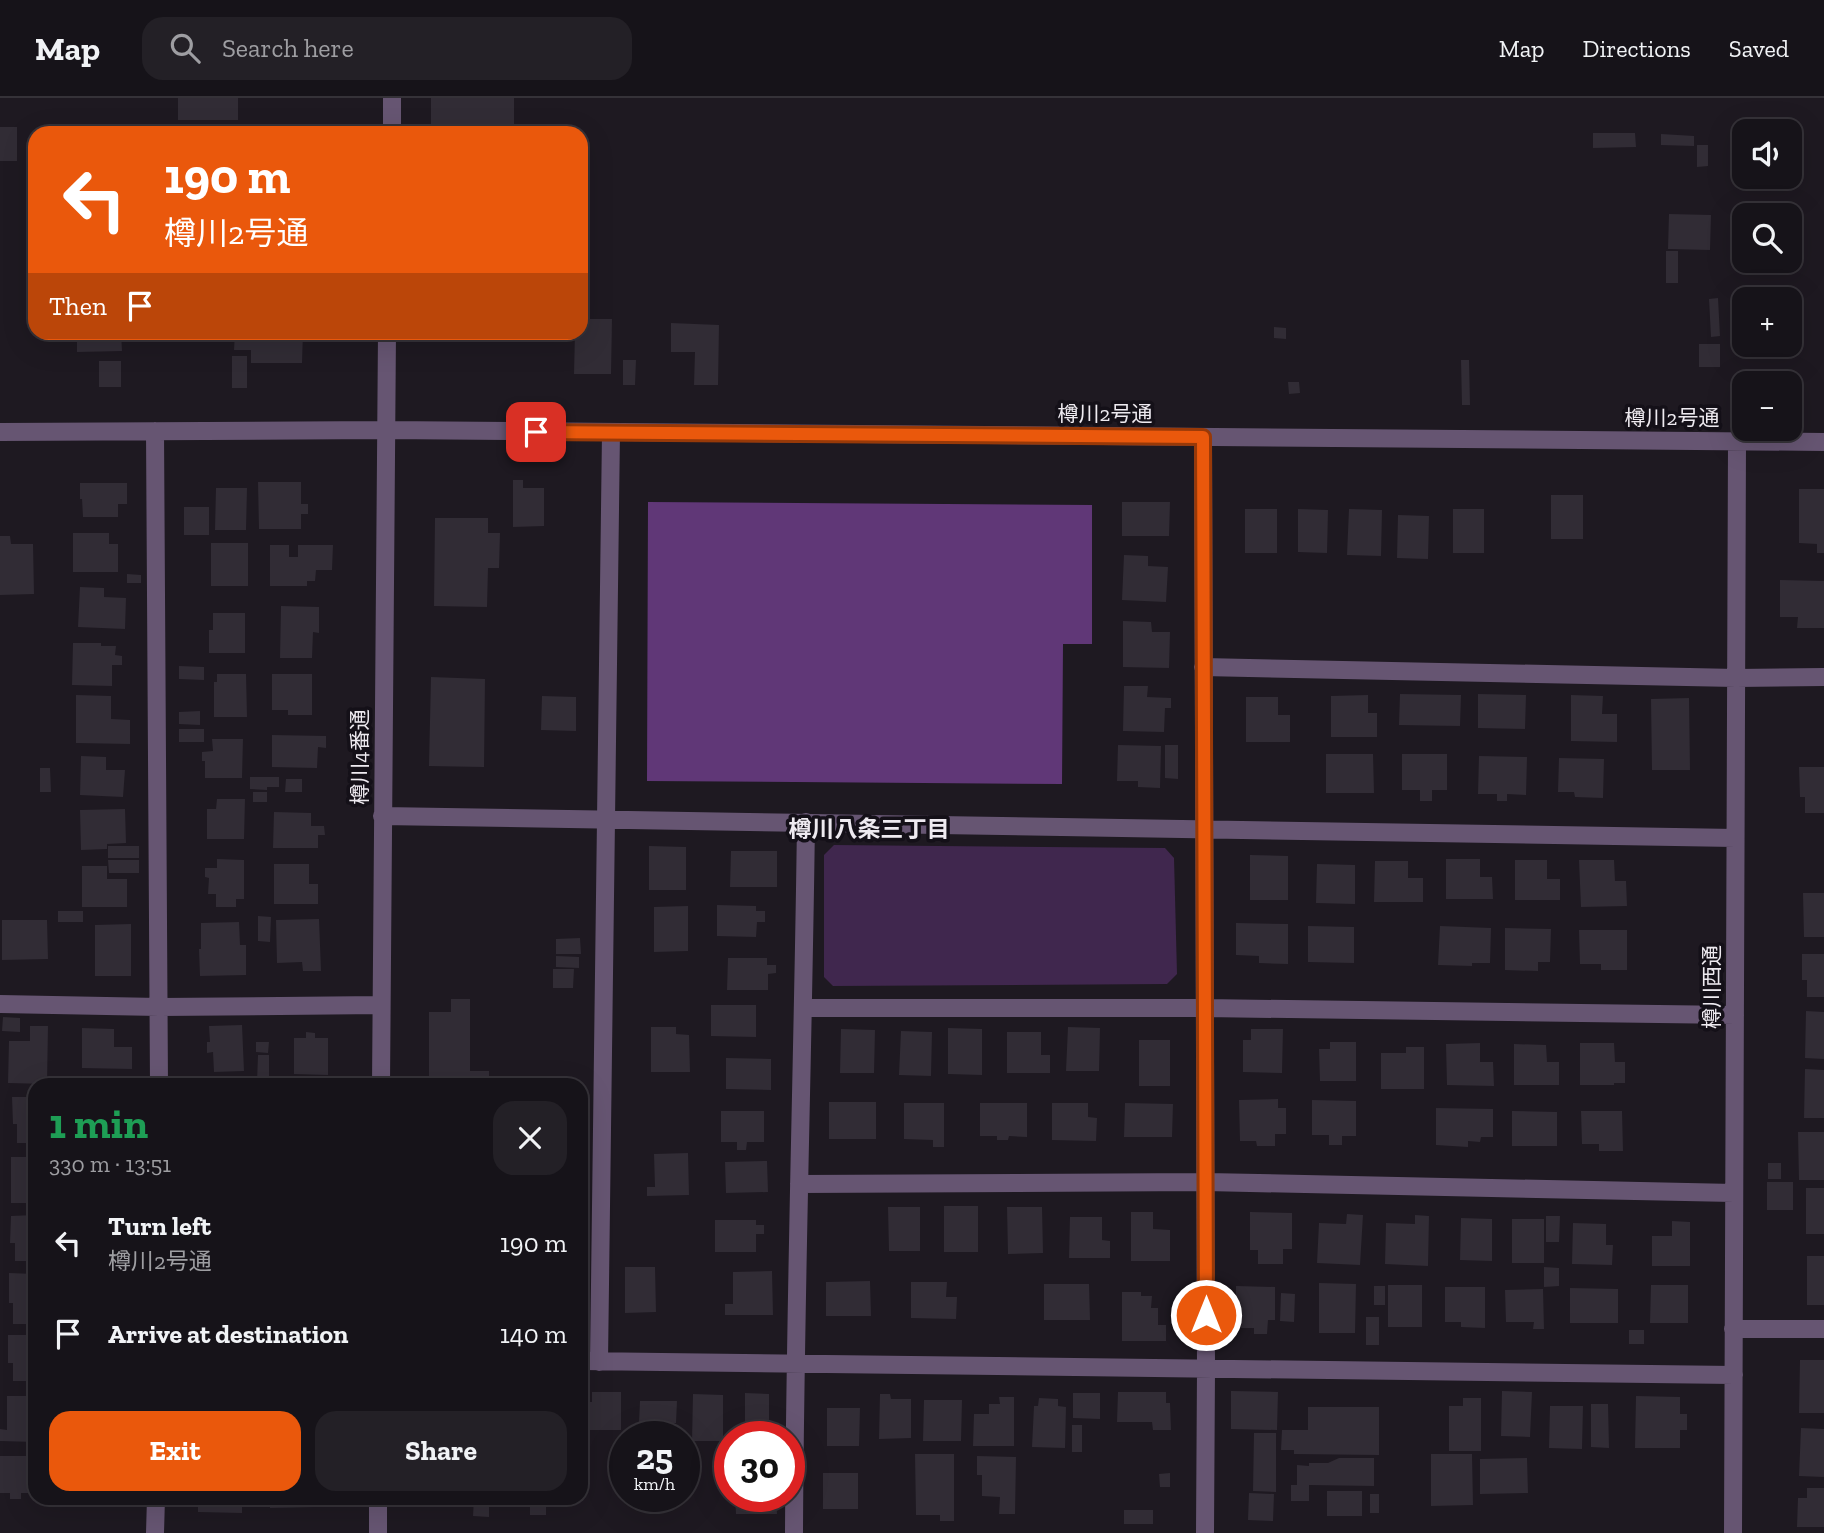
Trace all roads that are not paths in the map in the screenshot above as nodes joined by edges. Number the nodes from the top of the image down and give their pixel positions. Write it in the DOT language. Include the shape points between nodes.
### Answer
graph roads {
  1 [pos="392,98"];
  2 [pos="392,126"];
  3 [pos="387,340"];
  4 [pos="385,430"];
  5 [pos="155,431"];
  6 [pos="0,432"];
  7 [pos="611,432"];
  8 [pos="1203,437"];
  9 [pos="1737,442"];
  10 [pos="1824,442"];
  11 [pos="1203,667"];
  12 [pos="1824,677"];
  13 [pos="1736,678"];
  14 [pos="382,816"];
  15 [pos="606,818"];
  16 [pos="806,822"];
  17 [pos="1204,829"];
  18 [pos="1735,838"];
  19 [pos="0,1004"];
  20 [pos="381,1006"];
  21 [pos="159,1007"];
  22 [pos="803,1008"];
  23 [pos="1205,1008"];
  24 [pos="1735,1015"];
  25 [pos="159,1078"];
  26 [pos="381,1078"];
  27 [pos="1206,1182"];
  28 [pos="799,1184"];
  29 [pos="1734,1193"];
  30 [pos="1733,1329"];
  31 [pos="1824,1329"];
  32 [pos="590,1361"];
  33 [pos="795,1364"];
  34 [pos="1206,1369"];
  35 [pos="1734,1375"];
  36 [pos="156,1505"];
  37 [pos="378,1505"];
  38 [pos="155,1533"];
  39 [pos="378,1533"];
  40 [pos="794,1533"];
  41 [pos="1205,1533"];
  42 [pos="1733,1533"];
  1 -- 2 [label="street"];
  3 -- 4 [label="street, 樽川4番通"];
  4 -- 5 [label="street, 樽川2号通"];
  4 -- 7 [label="street, 樽川2号通"];
  4 -- 14 [label="street, 樽川4番通"];
  5 -- 6 [label="street, 樽川2号通"];
  5 -- 21 [label="street"];
  7 -- 8 [label="street, 樽川2号通"];
  7 -- 15 [label="street"];
  8 -- 9 [label="street, 樽川2号通"];
  8 -- 11 [label="street"];
  9 -- 10 [label="street, 樽川2号通"];
  9 -- 13 [label="street, 樽川西通"];
  11 -- 13 [label="street"];
  11 -- 17 [label="street"];
  12 -- 13 [label="street"];
  13 -- 18 [label="street, 樽川西通"];
  14 -- 15 [label="street"];
  14 -- 20 [label="street, 樽川4番通"];
  15 -- 16 [label="street"];
  15 -- 32 [label="street"];
  16 -- 17 [label="street"];
  16 -- 22 [label="street"];
  17 -- 18 [label="street"];
  17 -- 23 [label="street"];
  18 -- 24 [label="street, 樽川西通"];
  19 -- 21 [label="street"];
  20 -- 21 [label="street"];
  20 -- 26 [label="street, 樽川4番通"];
  21 -- 25 [label="street"];
  22 -- 23 [label="street"];
  22 -- 28 [label="street"];
  23 -- 24 [label="street"];
  23 -- 27 [label="street"];
  24 -- 29 [label="street, 樽川西通"];
  27 -- 28 [label="street"];
  27 -- 29 [label="street"];
  27 -- 34 [label="street"];
  28 -- 33 [label="street"];
  29 -- 30 [label="street, 樽川西通"];
  30 -- 31 [label="street"];
  30 -- 35 [label="street, 樽川西通"];
  32 -- 33 [label="street"];
  33 -- 34 [label="street"];
  33 -- 40 [label="street"];
  34 -- 35 [label="street"];
  34 -- 41 [label="street"];
  35 -- 42 [label="street, 樽川西通"];
  36 -- 38 [label="street"];
  37 -- 39 [label="street"];
}
